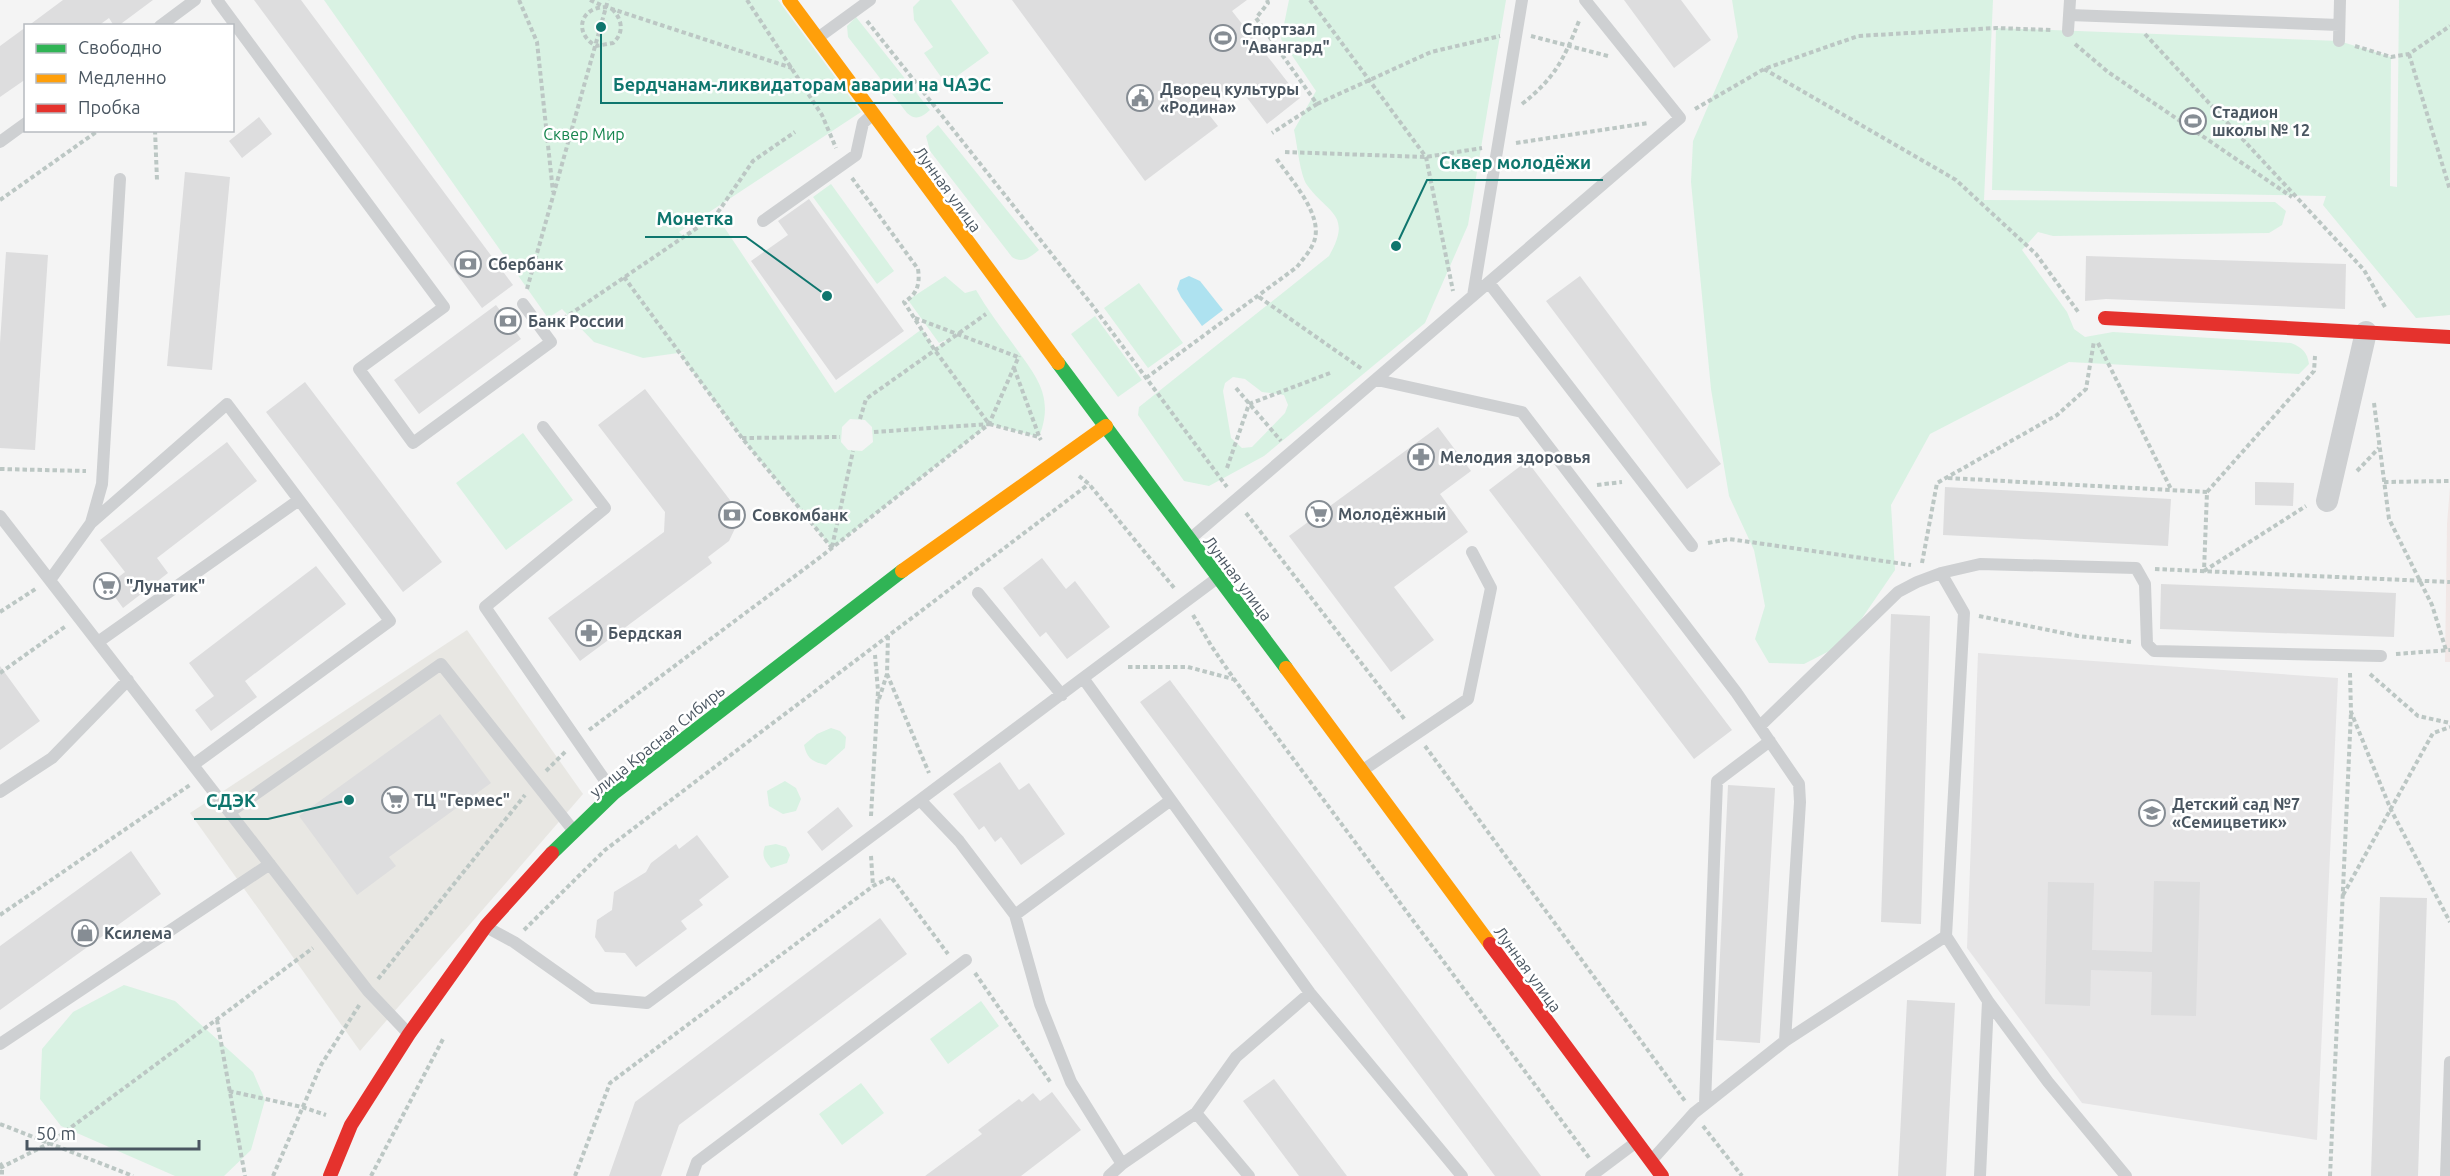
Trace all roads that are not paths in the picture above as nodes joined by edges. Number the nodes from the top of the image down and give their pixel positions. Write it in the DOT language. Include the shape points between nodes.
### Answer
graph roads {
  1 [pos="195,0"];
  2 [pos="217,0"];
  3 [pos="789,0"];
  4 [pos="870,0"];
  5 [pos="1522,0"];
  6 [pos="2070,0"];
  7 [pos="2340,0"];
  8 [pos="1583,5"];
  9 [pos="2069,15"];
  10 [pos="163,24"];
  11 [pos="2339,25"];
  12 [pos="2068,34"];
  13 [pos="818,38"];
  14 [pos="2339,41"];
  15 [pos="873,114"];
  16 [pos="24,124"];
  17 [pos="0,142"];
  18 [pos="120,178"];
  19 [pos="763,222"];
  20 [pos="1489,283"];
  21 [pos="1473,296"];
  22 [pos="523,304"];
  23 [pos="2105,318"];
  24 [pos="2366,333"];
  25 [pos="2450,337"];
  26 [pos="1377,380"];
  27 [pos="1106,426"];
  28 [pos="543,427"];
  29 [pos="299,500"];
  30 [pos="2327,501"];
  31 [pos="3,522"];
  32 [pos="92,523"];
  33 [pos="1189,540"];
  34 [pos="1692,546"];
  35 [pos="1472,552"];
  36 [pos="1941,573"];
  37 [pos="1217,578"];
  38 [pos="50,580"];
  39 [pos="978,593"];
  40 [pos="98,642"];
  41 [pos="2381,656"];
  42 [pos="1083,678"];
  43 [pos="128,680"];
  44 [pos="1062,695"];
  45 [pos="1760,726"];
  46 [pos="1770,741"];
  47 [pos="193,765"];
  48 [pos="1361,771"];
  49 [pos="0,792"];
  50 [pos="614,793"];
  51 [pos="920,800"];
  52 [pos="1171,800"];
  53 [pos="230,812"];
  54 [pos="575,832"];
  55 [pos="270,864"];
  56 [pos="1015,915"];
  57 [pos="486,926"];
  58 [pos="1946,936"];
  59 [pos="962,963"];
  60 [pos="1310,993"];
  61 [pos="1988,1001"];
  62 [pos="409,1034"];
  63 [pos="1785,1041"];
  64 [pos="0,1044"];
  65 [pos="2450,1062"];
  66 [pos="1705,1104"];
  67 [pos="1196,1113"];
  68 [pos="1636,1142"];
  69 [pos="1650,1162"];
  70 [pos="1122,1164"];
  71 [pos="1595,1173"];
  72 [pos="2124,1175"];
  73 [pos="330,1176"];
  74 [pos="692,1176"];
  75 [pos="1108,1176"];
  76 [pos="1249,1176"];
  77 [pos="1462,1176"];
  78 [pos="1662,1176"];
  79 [pos="1980,1176"];
  80 [pos="2446,1176"];
  1 -- 10 [label="lane"];
  2 -- 22 [label="lane" via="444,307 359,369 413,442 551,342"];
  3 -- 13 [label="street, Лунная улица"];
  4 -- 13 [label="lane"];
  5 -- 21 [label="lane"];
  6 -- 9 [label="lane"];
  7 -- 11 [label="lane"];
  8 -- 20 [label="lane" via="1680,118"];
  9 -- 11 [label="lane"];
  9 -- 12 [label="lane"];
  11 -- 14 [label="lane"];
  13 -- 15 [label="street, Лунная улица"];
  15 -- 19 [label="lane" via="863,123 856,155"];
  15 -- 27 [label="street, Лунная улица"];
  16 -- 17 [label="lane"];
  18 -- 32 [label="lane" via="102,483"];
  20 -- 21 [label="lane"];
  20 -- 34 [label="lane"];
  21 -- 26 [label="lane"];
  23 -- 24 [label="street"];
  24 -- 25 [label="street"];
  24 -- 30 [label="street"];
  26 -- 33 [label="lane"];
  26 -- 45 [label="lane" via="1522,412"];
  27 -- 33 [label="street, Лунная улица"];
  27 -- 50 [label="street, улица Красная Сибирь" via="928,550"];
  28 -- 50 [label="lane" via="605,508 485,607"];
  29 -- 32 [label="lane" via="227,404"];
  29 -- 40 [label="lane"];
  29 -- 47 [label="lane" via="390,621"];
  31 -- 38 [label="lane"];
  32 -- 38 [label="lane"];
  33 -- 37 [label="street, Лунная улица"];
  35 -- 48 [label="lane" via="1491,588 1468,699"];
  36 -- 41 [label="lane" via="1980,564 2136,568 2145,584 2147,644 2154,651"];
  36 -- 45 [label="lane" via="1898,592"];
  36 -- 58 [label="lane" via="1964,613"];
  37 -- 42 [label="lane"];
  37 -- 48 [label="street, Лунная улица"];
  38 -- 40 [label="lane"];
  39 -- 44 [label="lane"];
  40 -- 43 [label="lane"];
  42 -- 44 [label="lane"];
  42 -- 52 [label="lane"];
  43 -- 47 [label="lane"];
  43 -- 49 [label="lane" via="52,758"];
  44 -- 51 [label="lane"];
  45 -- 46 [label="lane"];
  46 -- 63 [label="lane" via="1798,784 1800,802"];
  46 -- 66 [label="lane" via="1717,781"];
  47 -- 53 [label="lane"];
  48 -- 68 [label="street, Лунная улица"];
  50 -- 54 [label="street, улица Красная Сибирь"];
  51 -- 56 [label="lane" via="959,841"];
  51 -- 57 [label="lane" via="647,1003 593,998"];
  52 -- 56 [label="lane"];
  52 -- 60 [label="lane"];
  53 -- 54 [label="lane" via="441,664"];
  53 -- 55 [label="lane"];
  54 -- 57 [label="street, улица Красная Сибирь" via="539,865"];
  55 -- 62 [label="lane" via="368,991"];
  55 -- 64 [label="lane"];
  56 -- 70 [label="lane" via="1040,1004 1071,1082"];
  57 -- 62 [label="street, улица Красная Сибирь"];
  58 -- 61 [label="lane"];
  58 -- 63 [label="lane"];
  59 -- 74 [label="lane" via="697,1162"];
  60 -- 67 [label="lane" via="1236,1057"];
  60 -- 77 [label="lane"];
  61 -- 72 [label="lane"];
  61 -- 79 [label="lane"];
  62 -- 73 [label="street, улица Красная Сибирь" via="351,1125"];
  63 -- 66 [label="lane"];
  65 -- 80 [label="lane"];
  66 -- 69 [label="lane"];
  67 -- 70 [label="lane"];
  67 -- 76 [label="lane"];
  68 -- 69 [label="street, Лунная улица"];
  68 -- 71 [label="lane"];
  69 -- 78 [label="street, Лунная улица"];
  70 -- 75 [label="lane"];
}
